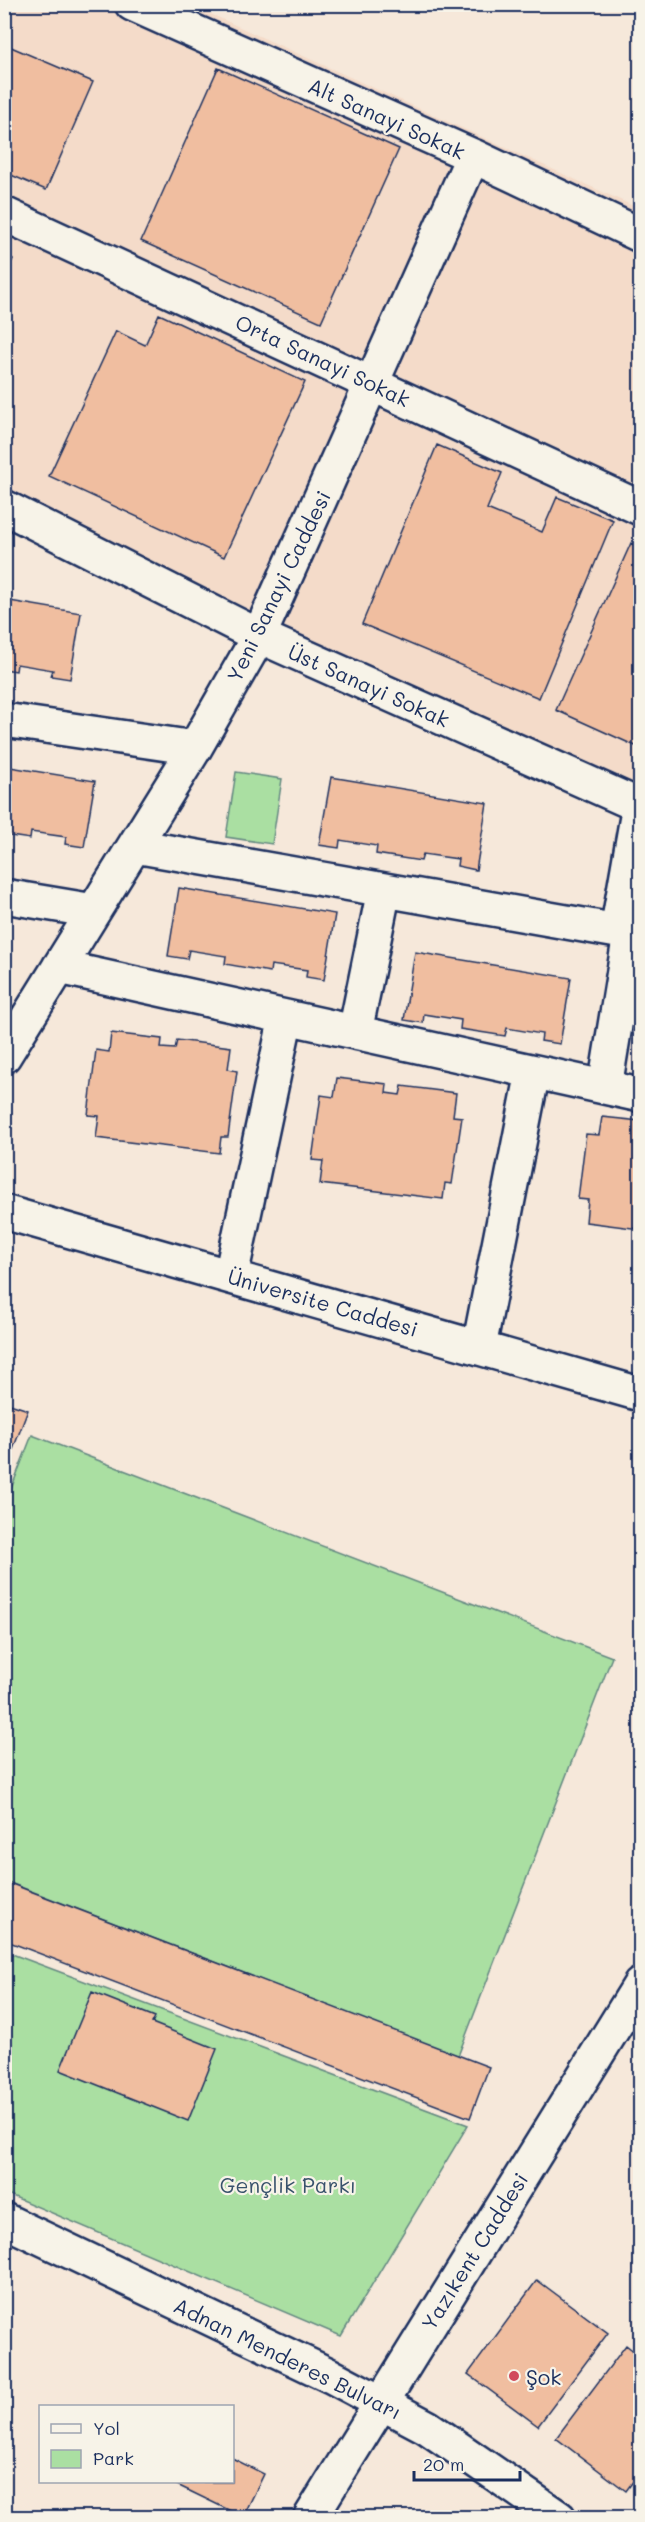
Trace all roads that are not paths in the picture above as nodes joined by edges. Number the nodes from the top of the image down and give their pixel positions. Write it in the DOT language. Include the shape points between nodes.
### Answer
graph roads {
  1 [pos="132,4"];
  2 [pos="473,156"];
  3 [pos="4,214"];
  4 [pos="640,235"];
  5 [pos="372,382"];
  6 [pos="4,507"];
  7 [pos="640,508"];
  8 [pos="259,636"];
  9 [pos="4,720"];
  10 [pos="195,748"];
  11 [pos="640,805"];
  12 [pos="135,846"];
  13 [pos="384,890"];
  14 [pos="4,896"];
  15 [pos="94,911"];
  16 [pos="629,933"];
  17 [pos="59,967"];
  18 [pos="286,1017"];
  19 [pos="355,1032"];
  20 [pos="4,1056"];
  21 [pos="533,1072"];
  22 [pos="604,1087"];
  23 [pos="640,1095"];
  24 [pos="4,1212"];
  25 [pos="231,1276"];
  26 [pos="479,1347"];
  27 [pos="640,1394"];
  28 [pos="640,1985"];
  29 [pos="4,2220"];
  30 [pos="381,2402"];
  31 [pos="310,2517"];
  32 [pos="559,2517"];
  1 -- 2 [label="street, Alt Sanayi Sokak"];
  2 -- 4 [label="street, Alt Sanayi Sokak"];
  2 -- 5 [label="street, Yeni Sanayi Caddesi"];
  3 -- 5 [label="street, Orta Sanayi Sokak"];
  5 -- 7 [label="street, Orta Sanayi Sokak"];
  5 -- 8 [label="street, Yeni Sanayi Caddesi"];
  6 -- 8 [label="street, Üst Sanayi Sokak"];
  8 -- 10 [label="street, Yeni Sanayi Caddesi"];
  8 -- 11 [label="street, Üst Sanayi Sokak"];
  9 -- 10 [label="street"];
  10 -- 12 [label="street, Yeni Sanayi Caddesi"];
  11 -- 16 [label="street"];
  12 -- 13 [label="street"];
  12 -- 15 [label="street, Yeni Sanayi Caddesi"];
  13 -- 16 [label="street"];
  13 -- 19 [label="street"];
  14 -- 15 [label="street"];
  15 -- 17 [label="street, Yeni Sanayi Caddesi"];
  16 -- 22 [label="street"];
  17 -- 18 [label="street"];
  17 -- 20 [label="street, Yeni Sanayi Caddesi"];
  18 -- 19 [label="street"];
  18 -- 25 [label="street"];
  19 -- 21 [label="street"];
  21 -- 22 [label="street"];
  21 -- 26 [label="street"];
  22 -- 23 [label="street"];
  24 -- 25 [label="street, Üniversite Caddesi"];
  25 -- 26 [label="street, Üniversite Caddesi"];
  26 -- 27 [label="street, Üniversite Caddesi"];
  28 -- 30 [label="street, Yazıkent Caddesi"];
  29 -- 30 [label="street, Adnan Menderes Bulvarı"];
  30 -- 31 [label="street, Yazıkent Caddesi"];
  30 -- 32 [label="street, Adnan Menderes Bulvarı" via="427,2427"];
}
